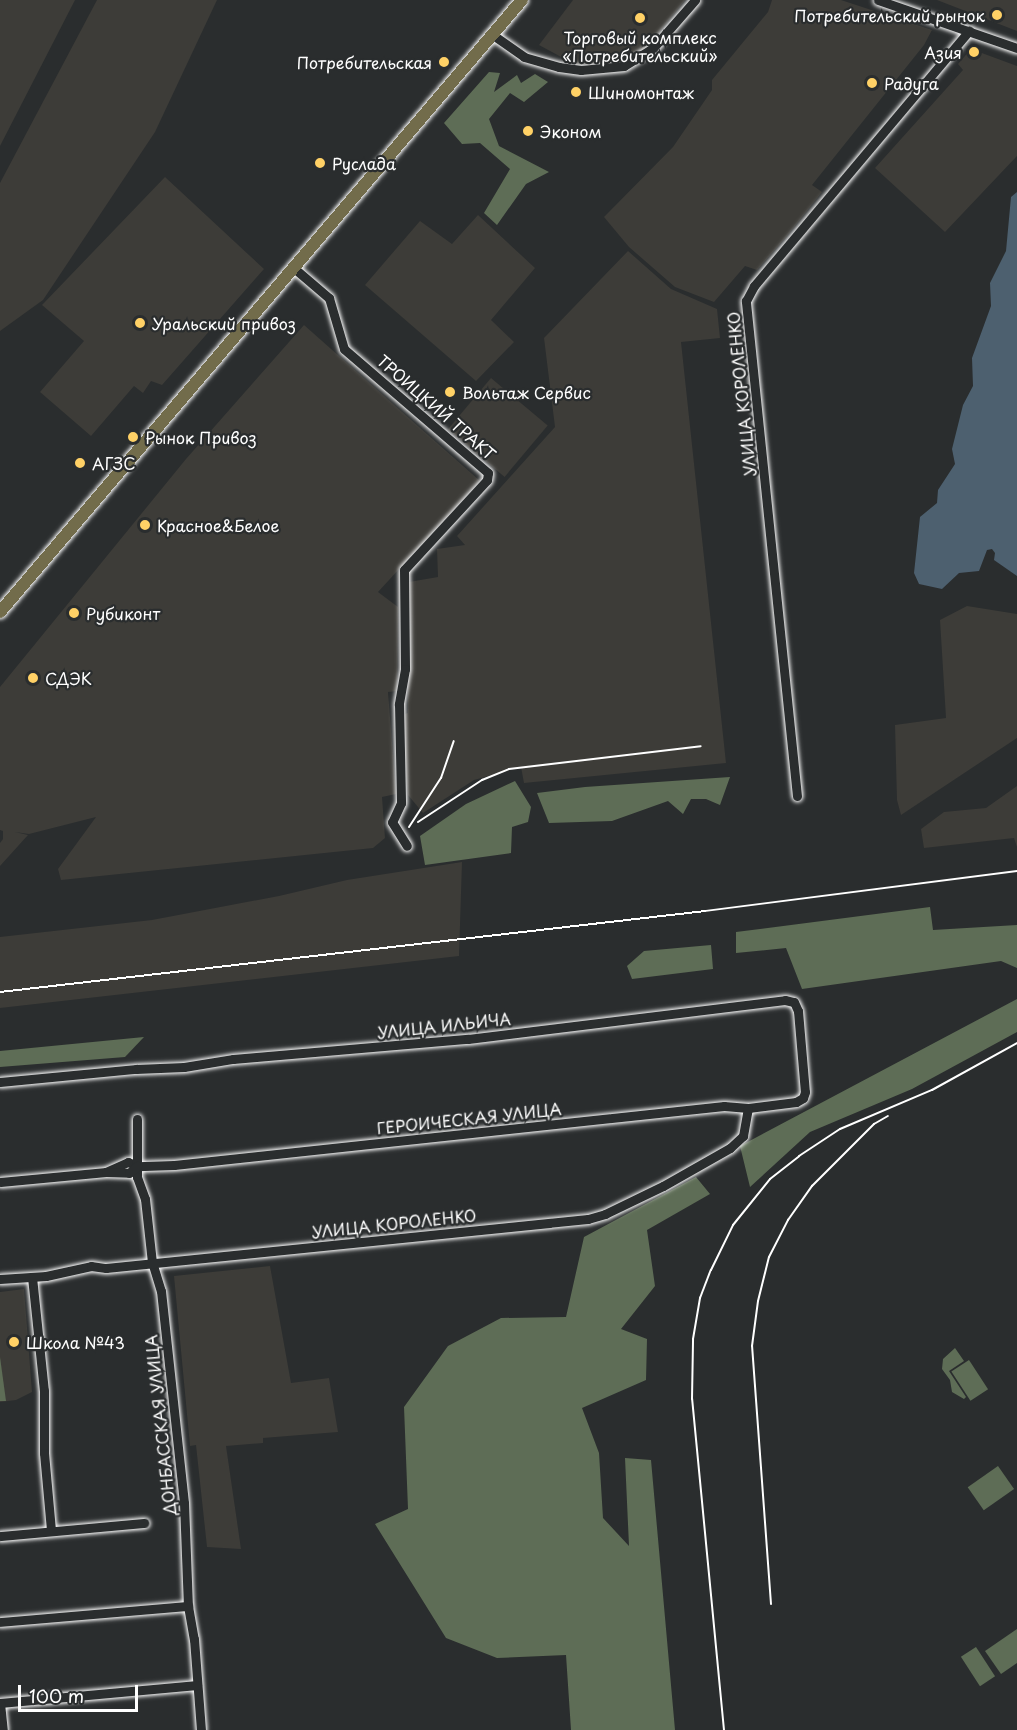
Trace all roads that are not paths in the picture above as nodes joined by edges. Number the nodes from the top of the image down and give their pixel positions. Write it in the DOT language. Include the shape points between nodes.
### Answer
graph roads {
  1 [pos="522,0"];
  2 [pos="694,0"];
  3 [pos="878,0"];
  4 [pos="969,31"];
  5 [pos="493,35"];
  6 [pos="1017,48"];
  7 [pos="295,269"];
  8 [pos="0,612"];
  9 [pos="797,796"];
  10 [pos="406,846"];
  11 [pos="0,1082"];
  12 [pos="802,1098"];
  13 [pos="748,1108"];
  14 [pos="137,1119"];
  15 [pos="137,1166"];
  16 [pos="0,1182"];
  17 [pos="152,1262"];
  18 [pos="32,1277"];
  19 [pos="0,1278"];
  20 [pos="144,1523"];
  21 [pos="51,1530"];
  22 [pos="0,1536"];
  23 [pos="188,1606"];
  24 [pos="0,1623"];
  25 [pos="197,1685"];
  26 [pos="0,1703"];
  27 [pos="3,1730"];
  28 [pos="201,1730"];
  1 -- 5 [label="main road"];
  2 -- 5 [label="street" via="653,48 624,66 581,70 559,67 524,57"];
  3 -- 4 [label="street"];
  4 -- 6 [label="street"];
  4 -- 9 [label="street, УЛИЦА КОРОЛЕНКО" via="754,286 746,301"];
  5 -- 7 [label="main road"];
  7 -- 8 [label="main road"];
  7 -- 10 [label="street, ТРОИЦКИЙ ТРАКТ" via="328,298 344,349 488,473 487,480 404,570 400,804 392,822"];
  11 -- 12 [label="street, УЛИЦА ИЛЬИЧА" via="468,1039 785,1000 794,1002 798,1011 805,1092"];
  12 -- 13 [label="street, ГЕРОИЧЕСКАЯ УЛИЦА"];
  13 -- 15 [label="street, ГЕРОИЧЕСКАЯ УЛИЦА" via="724,1106"];
  13 -- 17 [label="street, УЛИЦА КОРОЛЕНКО" via="738,1142 663,1186 597,1216"];
  14 -- 15 [label="street, ДОНБАССКАЯ УЛИЦА"];
  15 -- 16 [label="street, ГЕРОИЧЕСКАЯ УЛИЦА" via="128,1162 106,1172"];
  15 -- 17 [label="street, ДОНБАССКАЯ УЛИЦА"];
  17 -- 18 [label="street, УЛИЦА КОРОЛЕНКО" via="73,1268"];
  17 -- 23 [label="street, ДОНБАССКАЯ УЛИЦА" via="161,1291 184,1503"];
  18 -- 19 [label="street, УЛИЦА КОРОЛЕНКО"];
  18 -- 21 [label="street" via="44,1390 44,1452"];
  20 -- 21 [label="street"];
  21 -- 22 [label="street"];
  23 -- 24 [label="street"];
  23 -- 25 [label="street, ДОНБАССКАЯ УЛИЦА"];
  25 -- 26 [label="street"];
  25 -- 28 [label="street, ДОНБАССКАЯ УЛИЦА"];
  26 -- 27 [label="street"];
}
